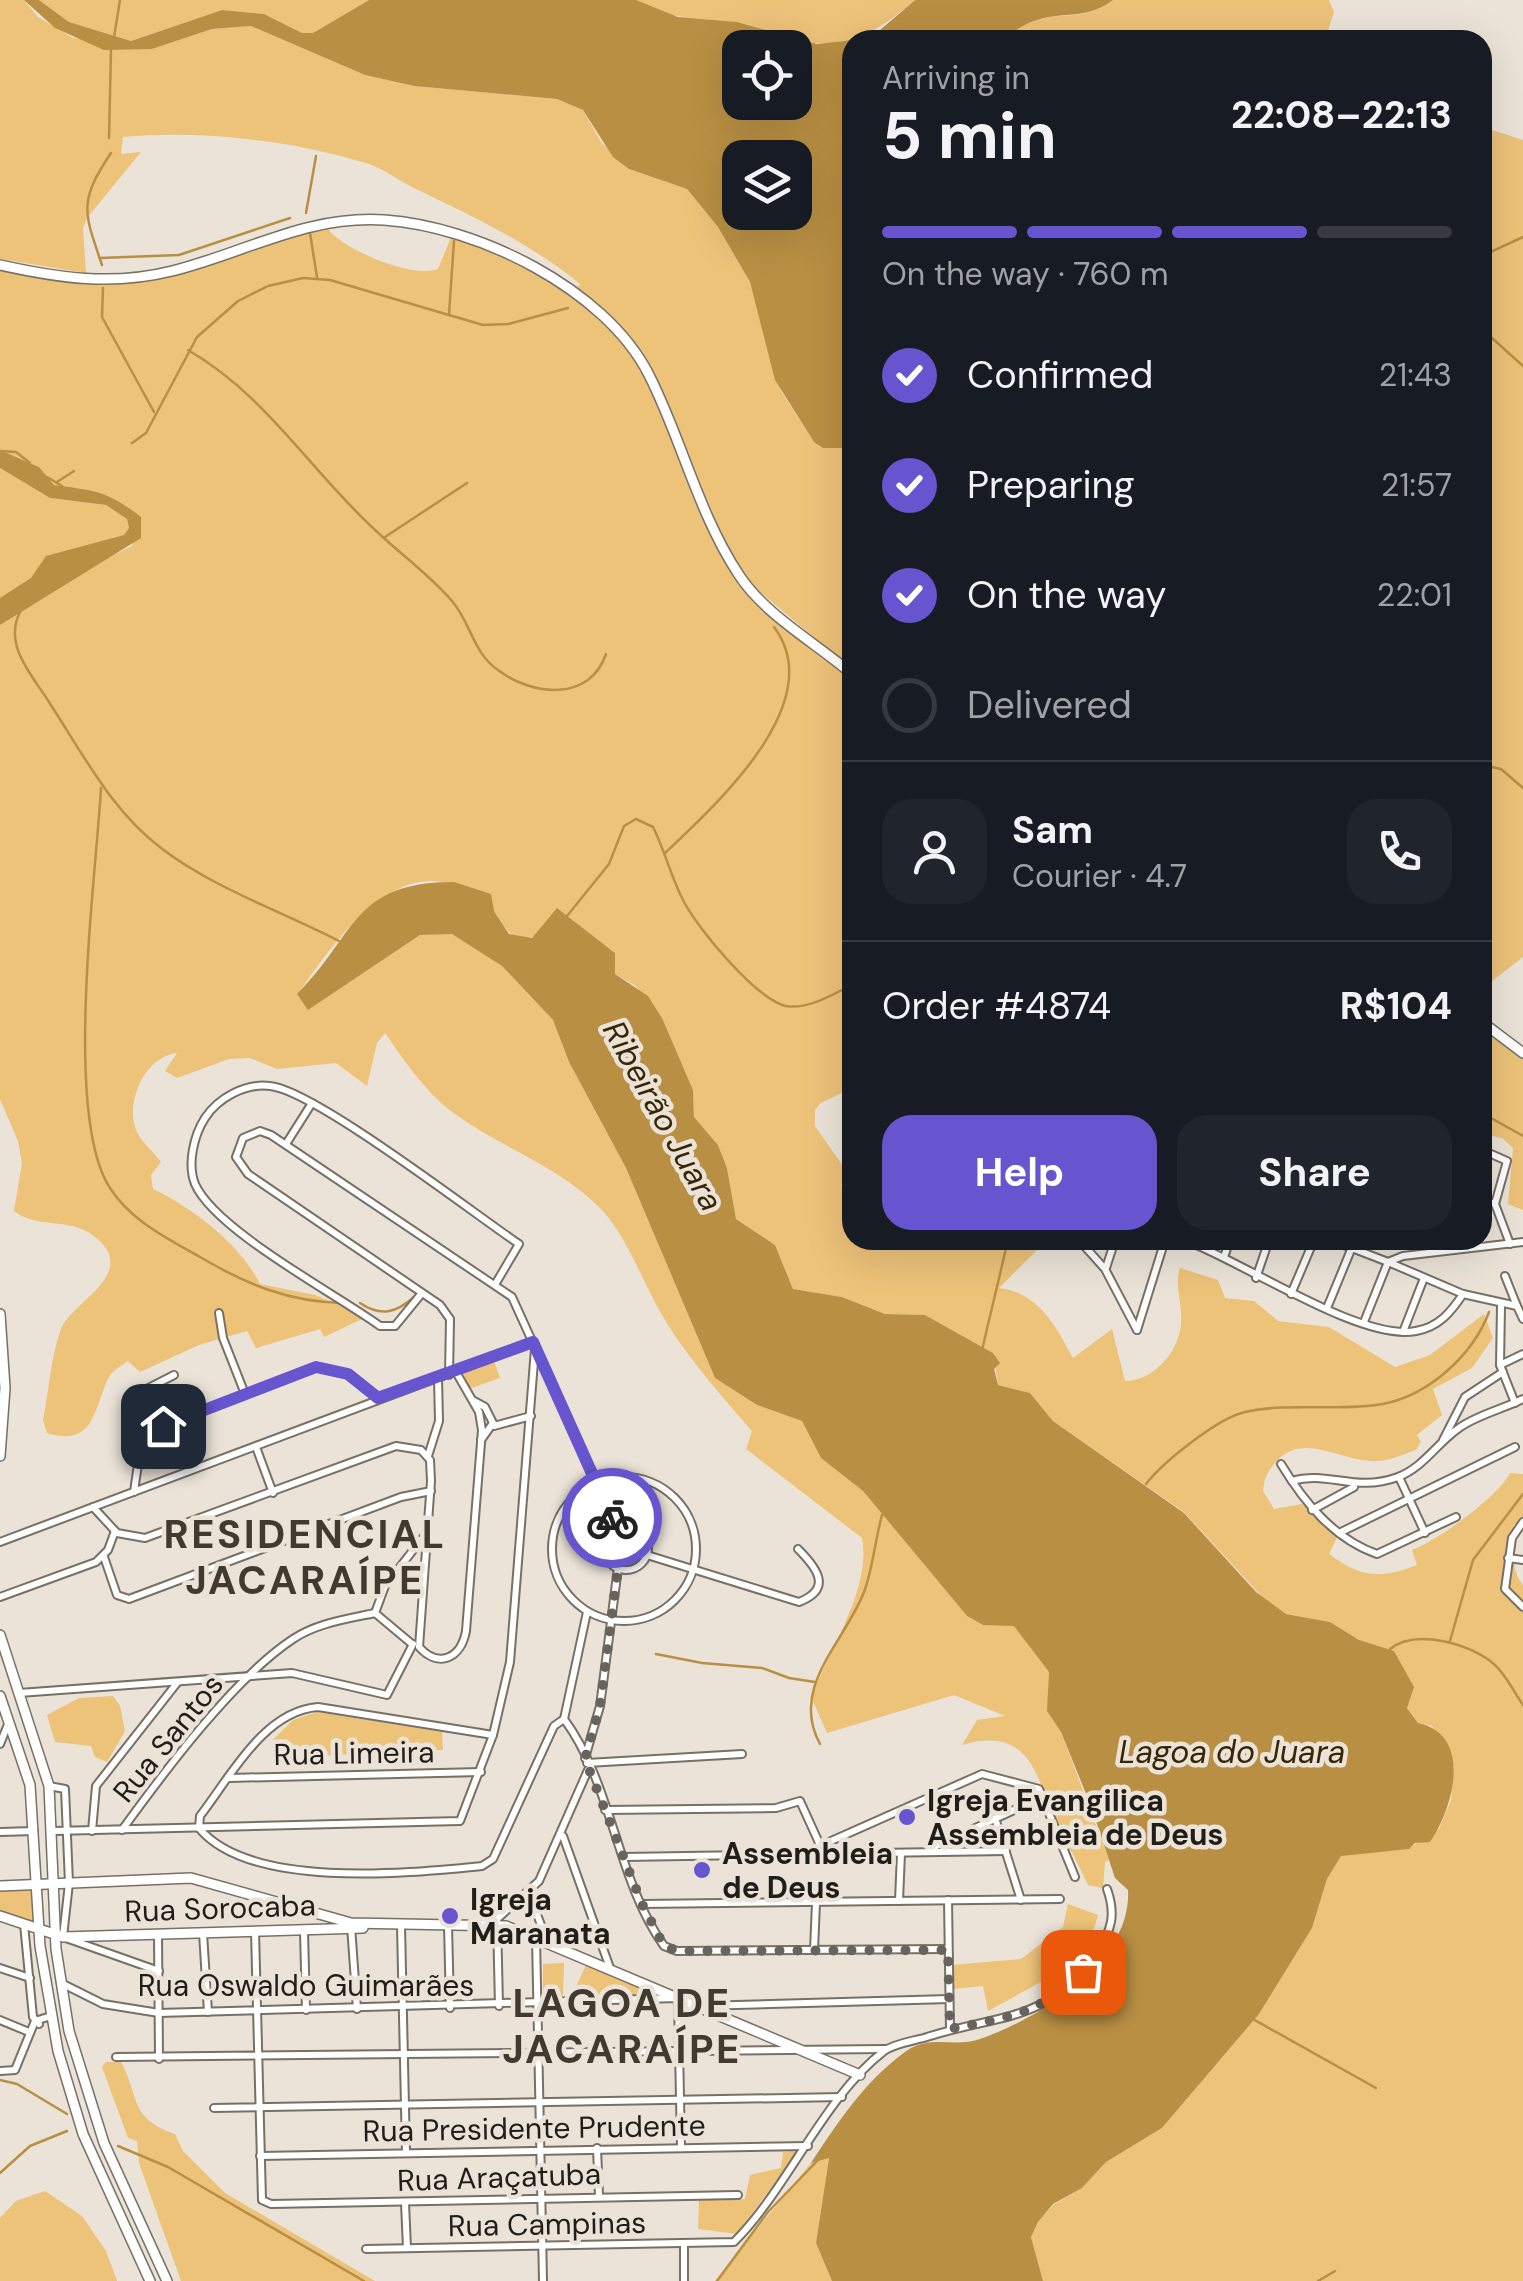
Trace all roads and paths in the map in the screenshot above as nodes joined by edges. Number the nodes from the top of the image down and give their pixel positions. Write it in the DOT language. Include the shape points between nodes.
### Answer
graph roads {
  1 [pos="0,264"];
  2 [pos="842,666"];
  3 [pos="1492,1029"];
  4 [pos="1523,1052"];
  5 [pos="312,1102"];
  6 [pos="286,1144"];
  7 [pos="1492,1155"];
  8 [pos="1492,1203"];
  9 [pos="1495,1204"];
  10 [pos="1523,1242"];
  11 [pos="1510,1244"];
  12 [pos="1492,1246"];
  13 [pos="1088,1250"];
  14 [pos="1111,1250"];
  15 [pos="1161,1250"];
  16 [pos="1206,1250"];
  17 [pos="1227,1250"];
  18 [pos="1266,1250"];
  19 [pos="1310,1250"];
  20 [pos="1351,1250"];
  21 [pos="1365,1250"];
  22 [pos="1457,1250"];
  23 [pos="1224,1258"];
  24 [pos="1388,1262"];
  25 [pos="1105,1269"];
  26 [pos="1505,1276"];
  27 [pos="1256,1278"];
  28 [pos="1424,1278"];
  29 [pos="496,1282"];
  30 [pos="422,1293"];
  31 [pos="1290,1294"];
  32 [pos="1463,1294"];
  33 [pos="1501,1306"];
  34 [pos="1517,1306"];
  35 [pos="1327,1308"];
  36 [pos="220,1313"];
  37 [pos="0,1314"];
  38 [pos="1523,1319"];
  39 [pos="1364,1322"];
  40 [pos="1403,1332"];
  41 [pos="534,1345"];
  42 [pos="1523,1354"];
  43 [pos="1501,1369"];
  44 [pos="452,1374"];
  45 [pos="174,1375"];
  46 [pos="438,1379"];
  47 [pos="245,1394"];
  48 [pos="378,1398"];
  49 [pos="473,1401"];
  50 [pos="1519,1401"];
  51 [pos="532,1416"];
  52 [pos="493,1426"];
  53 [pos="155,1430"];
  54 [pos="481,1441"];
  55 [pos="1443,1442"];
  56 [pos="256,1447"];
  57 [pos="1515,1447"];
  58 [pos="0,1456"];
  59 [pos="428,1456"];
  60 [pos="1281,1464"];
  61 [pos="1398,1476"];
  62 [pos="1292,1482"];
  63 [pos="594,1484"];
  64 [pos="1355,1486"];
  65 [pos="431,1491"];
  66 [pos="134,1492"];
  67 [pos="272,1493"];
  68 [pos="1409,1497"];
  69 [pos="93,1507"];
  70 [pos="1312,1510"];
  71 [pos="1456,1517"];
  72 [pos="1523,1522"];
  73 [pos="618,1528"];
  74 [pos="114,1532"];
  75 [pos="1339,1533"];
  76 [pos="1425,1533"];
  77 [pos="426,1534"];
  78 [pos="1519,1534"];
  79 [pos="0,1542"];
  80 [pos="798,1548"];
  81 [pos="647,1555"];
  82 [pos="104,1557"];
  83 [pos="1508,1558"];
  84 [pos="1523,1560"];
  85 [pos="618,1568"];
  86 [pos="694,1568"];
  87 [pos="0,1597"];
  88 [pos="1523,1607"];
  89 [pos="587,1612"];
  90 [pos="374,1613"];
  91 [pos="611,1620"];
  92 [pos="0,1634"];
  93 [pos="413,1644"];
  94 [pos="422,1651"];
  95 [pos="249,1675"];
  96 [pos="178,1682"];
  97 [pos="18,1693"];
  98 [pos="0,1696"];
  99 [pos="564,1719"];
  100 [pos="10,1721"];
  101 [pos="493,1736"];
  102 [pos="0,1744"];
  103 [pos="742,1754"];
  104 [pos="587,1763"];
  105 [pos="481,1772"];
  106 [pos="229,1778"];
  107 [pos="50,1786"];
  108 [pos="1041,1793"];
  109 [pos="605,1810"];
  110 [pos="995,1818"];
  111 [pos="199,1828"];
  112 [pos="122,1830"];
  113 [pos="34,1831"];
  114 [pos="54,1831"];
  115 [pos="66,1831"];
  116 [pos="92,1831"];
  117 [pos="0,1832"];
  118 [pos="563,1836"];
  119 [pos="820,1846"];
  120 [pos="927,1851"];
  121 [pos="1006,1851"];
  122 [pos="901,1853"];
  123 [pos="800,1855"];
  124 [pos="623,1856"];
  125 [pos="1075,1877"];
  126 [pos="56,1883"];
  127 [pos="69,1883"];
  128 [pos="36,1884"];
  129 [pos="0,1886"];
  130 [pos="1107,1889"];
  131 [pos="529,1893"];
  132 [pos="1060,1899"];
  133 [pos="948,1900"];
  134 [pos="1021,1900"];
  135 [pos="899,1901"];
  136 [pos="642,1904"];
  137 [pos="816,1904"];
  138 [pos="0,1916"];
  139 [pos="24,1924"];
  140 [pos="496,1924"];
  141 [pos="448,1925"];
  142 [pos="352,1926"];
  143 [pos="401,1926"];
  144 [pos="38,1930"];
  145 [pos="255,1931"];
  146 [pos="304,1932"];
  147 [pos="204,1933"];
  148 [pos="59,1936"];
  149 [pos="158,1936"];
  150 [pos="536,1936"];
  151 [pos="547,1941"];
  152 [pos="814,1950"];
  153 [pos="948,1950"];
  154 [pos="0,1968"];
  155 [pos="610,1969"];
  156 [pos="159,1971"];
  157 [pos="30,1978"];
  158 [pos="60,1982"];
  159 [pos="678,1998"];
  160 [pos="949,1999"];
  161 [pos="536,2005"];
  162 [pos="499,2006"];
  163 [pos="698,2006"];
  164 [pos="450,2008"];
  165 [pos="403,2009"];
  166 [pos="306,2010"];
  167 [pos="357,2010"];
  168 [pos="257,2011"];
  169 [pos="208,2012"];
  170 [pos="159,2013"];
  171 [pos="51,2016"];
  172 [pos="0,2020"];
  173 [pos="38,2021"];
  174 [pos="53,2028"];
  175 [pos="950,2029"];
  176 [pos="29,2031"];
  177 [pos="886,2049"];
  178 [pos="803,2050"];
  179 [pos="678,2052"];
  180 [pos="537,2054"];
  181 [pos="404,2056"];
  182 [pos="116,2057"];
  183 [pos="258,2058"];
  184 [pos="159,2059"];
  185 [pos="0,2070"];
  186 [pos="860,2076"];
  187 [pos="843,2097"];
  188 [pos="680,2100"];
  189 [pos="538,2102"];
  190 [pos="404,2105"];
  191 [pos="260,2107"];
  192 [pos="214,2108"];
  193 [pos="808,2146"];
  194 [pos="597,2148"];
  195 [pos="681,2148"];
  196 [pos="540,2149"];
  197 [pos="406,2152"];
  198 [pos="260,2156"];
  199 [pos="738,2195"];
  200 [pos="599,2196"];
  201 [pos="541,2197"];
  202 [pos="405,2203"];
  203 [pos="684,2244"];
  204 [pos="542,2246"];
  205 [pos="407,2248"];
  206 [pos="366,2250"];
  207 [pos="150,2281"];
  208 [pos="167,2281"];
  209 [pos="543,2281"];
  210 [pos="684,2281"];
  1 -- 2 [label="main road" via="70,280 124,279 174,270 300,227 361,219 425,226 487,244 564,287 618,333 649,374 738,575"];
  3 -- 4 [label="main road"];
  5 -- 6 [label="street"];
  5 -- 29 [label="street" via="519,1246"];
  5 -- 30 [label="street" via="270,1086 228,1096 197,1132 195,1182 219,1215 380,1326 394,1326"];
  6 -- 29 [label="street"];
  6 -- 30 [label="street" via="260,1130 251,1134 239,1145 239,1166"];
  7 -- 9 [label="street" via="1507,1162"];
  8 -- 9 [label="street"];
  9 -- 11 [label="street"];
  10 -- 11 [label="street"];
  11 -- 12 [label="street"];
  13 -- 25 [label="street"];
  14 -- 25 [label="street"];
  15 -- 25 [label="street" via="1137,1330"];
  16 -- 23 [label="street"];
  17 -- 23 [label="street"];
  18 -- 27 [label="street"];
  19 -- 31 [label="street"];
  20 -- 35 [label="street"];
  21 -- 24 [label="street"];
  22 -- 24 [label="street"];
  23 -- 27 [label="street"];
  24 -- 28 [label="street"];
  24 -- 39 [label="street"];
  26 -- 34 [label="street"];
  27 -- 31 [label="street"];
  28 -- 32 [label="street"];
  28 -- 40 [label="street"];
  29 -- 41 [label="street" via="512,1297"];
  30 -- 44 [label="street" via="450,1320"];
  31 -- 35 [label="street"];
  32 -- 33 [label="street"];
  32 -- 40 [label="street" via="1433,1326"];
  33 -- 34 [label="street"];
  33 -- 43 [label="street"];
  34 -- 38 [label="street"];
  35 -- 39 [label="street"];
  36 -- 47 [label="street" via="222,1338"];
  37 -- 58 [label="main road" via="6,1388"];
  39 -- 40 [label="street"];
  41 -- 44 [label="street"];
  41 -- 51 [label="street"];
  41 -- 63 [label="street"];
  42 -- 43 [label="street"];
  43 -- 50 [label="street"];
  43 -- 55 [label="street" via="1465,1397"];
  44 -- 46 [label="street"];
  44 -- 49 [label="street"];
  45 -- 53 [label="street" via="129,1398"];
  46 -- 48 [label="street"];
  46 -- 59 [label="street" via="438,1422"];
  47 -- 48 [label="street" via="316,1367 348,1374"];
  47 -- 53 [label="street"];
  48 -- 56 [label="street"];
  49 -- 52 [label="street" via="486,1407"];
  49 -- 54 [label="street"];
  50 -- 55 [label="street" via="1460,1426"];
  51 -- 52 [label="street"];
  51 -- 101 [label="street" via="510,1662"];
  52 -- 54 [label="street"];
  53 -- 66 [label="street" via="140,1452"];
  54 -- 94 [label="street" via="466,1637 445,1660"];
  55 -- 61 [label="street"];
  56 -- 66 [label="street"];
  56 -- 67 [label="street"];
  57 -- 68 [label="street"];
  59 -- 65 [label="street"];
  59 -- 67 [label="street" via="396,1446"];
  60 -- 62 [label="street"];
  61 -- 64 [label="street"];
  61 -- 68 [label="street"];
  62 -- 64 [label="street" via="1311,1475"];
  62 -- 70 [label="street"];
  63 -- 73 [label="street"];
  63 -- 86 [label="street" via="628,1477 671,1495 694,1534"];
  63 -- 89 [label="street" via="567,1504 551,1546 562,1588"];
  64 -- 70 [label="street"];
  65 -- 77 [label="street"];
  65 -- 82 [label="street" via="129,1599 117,1595"];
  66 -- 69 [label="street"];
  67 -- 74 [label="street" via="151,1537"];
  68 -- 75 [label="street"];
  68 -- 76 [label="street"];
  69 -- 74 [label="street"];
  69 -- 79 [label="street"];
  70 -- 75 [label="street"];
  71 -- 76 [label="street"];
  72 -- 78 [label="street"];
  73 -- 81 [label="street" via="644,1534"];
  73 -- 85 [label="street" via="604,1552"];
  74 -- 82 [label="street"];
  75 -- 76 [label="street" via="1377,1554"];
  77 -- 90 [label="street" via="385,1586"];
  77 -- 94 [label="street"];
  78 -- 83 [label="street"];
  80 -- 86 [label="street" via="821,1580 799,1602"];
  81 -- 85 [label="street" via="636,1568"];
  81 -- 86 [label="street"];
  82 -- 87 [label="street"];
  83 -- 84 [label="street"];
  83 -- 88 [label="street" via="1506,1590"];
  85 -- 91 [label="street"];
  86 -- 91 [label="street" via="679,1596 662,1610 643,1619"];
  89 -- 91 [label="street"];
  89 -- 99 [label="street"];
  90 -- 93 [label="street"];
  90 -- 95 [label="street, Rua Santos" via="295,1638"];
  91 -- 104 [label="street"];
  92 -- 97 [label="main road"];
  93 -- 94 [label="street"];
  93 -- 95 [label="street" via="387,1695 292,1672"];
  95 -- 96 [label="street"];
  95 -- 112 [label="street, Rua Santos"];
  96 -- 97 [label="street"];
  96 -- 116 [label="street" via="96,1786"];
  97 -- 107 [label="main road"];
  98 -- 100 [label="main road"];
  99 -- 104 [label="street"];
  99 -- 111 [label="street" via="554,1726 494,1858 482,1866 308,1873 236,1853"];
  100 -- 102 [label="street"];
  100 -- 113 [label="main road" via="30,1784"];
  101 -- 105 [label="street"];
  101 -- 106 [label="street" via="300,1708 270,1728"];
  103 -- 104 [label="street"];
  104 -- 109 [label="street"];
  104 -- 118 [label="street"];
  105 -- 106 [label="street, Rua Limeira"];
  105 -- 111 [label="street" via="460,1822"];
  106 -- 111 [label="street" via="200,1816"];
  107 -- 114 [label="main road"];
  107 -- 115 [label="street" via="65,1790"];
  108 -- 110 [label="street"];
  108 -- 119 [label="street" via="982,1774"];
  108 -- 125 [label="street"];
  109 -- 119 [label="street" via="776,1808 800,1802"];
  109 -- 124 [label="street"];
  110 -- 120 [label="street"];
  110 -- 121 [label="street"];
  111 -- 112 [label="street"];
  112 -- 116 [label="street"];
  113 -- 117 [label="street"];
  113 -- 128 [label="main road"];
  114 -- 115 [label="street"];
  114 -- 126 [label="main road"];
  115 -- 116 [label="street"];
  115 -- 127 [label="street"];
  118 -- 131 [label="street"];
  118 -- 155 [label="street"];
  119 -- 123 [label="street"];
  120 -- 121 [label="street"];
  120 -- 122 [label="street"];
  121 -- 134 [label="street"];
  122 -- 123 [label="street"];
  122 -- 135 [label="street"];
  123 -- 124 [label="street"];
  124 -- 136 [label="street"];
  126 -- 127 [label="main road"];
  126 -- 128 [label="main road"];
  126 -- 148 [label="main road"];
  127 -- 142 [label="main road" via="191,1878"];
  127 -- 148 [label="street"];
  128 -- 129 [label="main road"];
  128 -- 144 [label="main road"];
  130 -- 175 [label="street" via="1115,1912 1106,1939 1052,2001"];
  131 -- 140 [label="street"];
  131 -- 151 [label="street"];
  132 -- 134 [label="street"];
  133 -- 134 [label="street"];
  133 -- 135 [label="street"];
  133 -- 153 [label="street"];
  135 -- 137 [label="street"];
  136 -- 137 [label="street"];
  136 -- 152 [label="street" via="664,1946 677,1951"];
  137 -- 152 [label="street"];
  138 -- 139 [label="main road, Rua Sorocaba"];
  139 -- 144 [label="main road, Rua Sorocaba"];
  139 -- 157 [label="street"];
  140 -- 141 [label="main road"];
  140 -- 150 [label="main road"];
  140 -- 162 [label="street"];
  141 -- 143 [label="main road"];
  141 -- 164 [label="street"];
  142 -- 143 [label="main road"];
  142 -- 146 [label="main road, Rua Sorocaba"];
  142 -- 167 [label="street"];
  143 -- 165 [label="street"];
  144 -- 148 [label="main road, Rua Sorocaba"];
  144 -- 171 [label="main road"];
  145 -- 146 [label="main road, Rua Sorocaba"];
  145 -- 147 [label="main road, Rua Sorocaba"];
  145 -- 168 [label="street"];
  146 -- 166 [label="street"];
  147 -- 149 [label="main road, Rua Sorocaba"];
  147 -- 169 [label="street"];
  148 -- 149 [label="main road, Rua Sorocaba"];
  148 -- 156 [label="street"];
  148 -- 158 [label="main road"];
  149 -- 156 [label="street"];
  150 -- 151 [label="main road"];
  150 -- 161 [label="street"];
  151 -- 155 [label="main road"];
  152 -- 153 [label="street"];
  153 -- 160 [label="street"];
  154 -- 157 [label="street"];
  155 -- 159 [label="main road"];
  156 -- 170 [label="street"];
  157 -- 173 [label="street"];
  158 -- 170 [label="street, Rua Oswaldo Guimarães" via="103,2004"];
  158 -- 208 [label="main road" via="78,2067 104,2143"];
  159 -- 161 [label="street, Rua Oswaldo Guimarães"];
  159 -- 163 [label="main road"];
  159 -- 179 [label="street"];
  160 -- 163 [label="street"];
  160 -- 175 [label="street"];
  161 -- 162 [label="street, Rua Oswaldo Guimarães"];
  161 -- 180 [label="street"];
  162 -- 164 [label="street, Rua Oswaldo Guimarães"];
  163 -- 178 [label="main road"];
  164 -- 165 [label="street, Rua Oswaldo Guimarães"];
  165 -- 167 [label="street, Rua Oswaldo Guimarães"];
  165 -- 181 [label="street"];
  166 -- 167 [label="street, Rua Oswaldo Guimarães"];
  166 -- 168 [label="street, Rua Oswaldo Guimarães"];
  168 -- 169 [label="street, Rua Oswaldo Guimarães"];
  168 -- 183 [label="street"];
  169 -- 170 [label="street, Rua Oswaldo Guimarães"];
  170 -- 184 [label="street"];
  171 -- 173 [label="street"];
  171 -- 174 [label="main road"];
  172 -- 176 [label="street"];
  173 -- 174 [label="street"];
  173 -- 176 [label="street"];
  174 -- 207 [label="main road" via="83,2134"];
  175 -- 177 [label="street"];
  176 -- 185 [label="street" via="17,2068"];
  177 -- 178 [label="street"];
  177 -- 186 [label="street"];
  178 -- 179 [label="street"];
  178 -- 186 [label="main road"];
  179 -- 180 [label="street"];
  179 -- 188 [label="street"];
  180 -- 181 [label="street"];
  180 -- 189 [label="street"];
  181 -- 183 [label="street"];
  181 -- 190 [label="street"];
  182 -- 184 [label="street"];
  183 -- 184 [label="street"];
  183 -- 191 [label="street"];
  186 -- 187 [label="street"];
  187 -- 188 [label="street"];
  187 -- 193 [label="street"];
  188 -- 189 [label="street"];
  188 -- 195 [label="street"];
  189 -- 190 [label="street"];
  189 -- 196 [label="street"];
  190 -- 191 [label="street"];
  190 -- 197 [label="street"];
  191 -- 192 [label="street"];
  191 -- 198 [label="street"];
  193 -- 195 [label="street, Rua Presidente Prudente"];
  193 -- 203 [label="street, Rua Campinas" via="738,2239"];
  194 -- 195 [label="street, Rua Presidente Prudente"];
  194 -- 196 [label="street, Rua Presidente Prudente"];
  194 -- 200 [label="street"];
  196 -- 197 [label="street, Rua Presidente Prudente"];
  196 -- 201 [label="street"];
  197 -- 198 [label="street, Rua Presidente Prudente"];
  198 -- 202 [label="street, Rua Araçatuba" via="262,2200 271,2204"];
  199 -- 200 [label="street, Rua Araçatuba"];
  200 -- 201 [label="street, Rua Araçatuba"];
  201 -- 202 [label="street, Rua Araçatuba"];
  201 -- 204 [label="street"];
  202 -- 205 [label="street"];
  203 -- 204 [label="street, Rua Campinas"];
  203 -- 210 [label="street"];
  204 -- 205 [label="street, Rua Campinas"];
  204 -- 209 [label="street"];
  205 -- 206 [label="street, Rua Campinas"];
}
